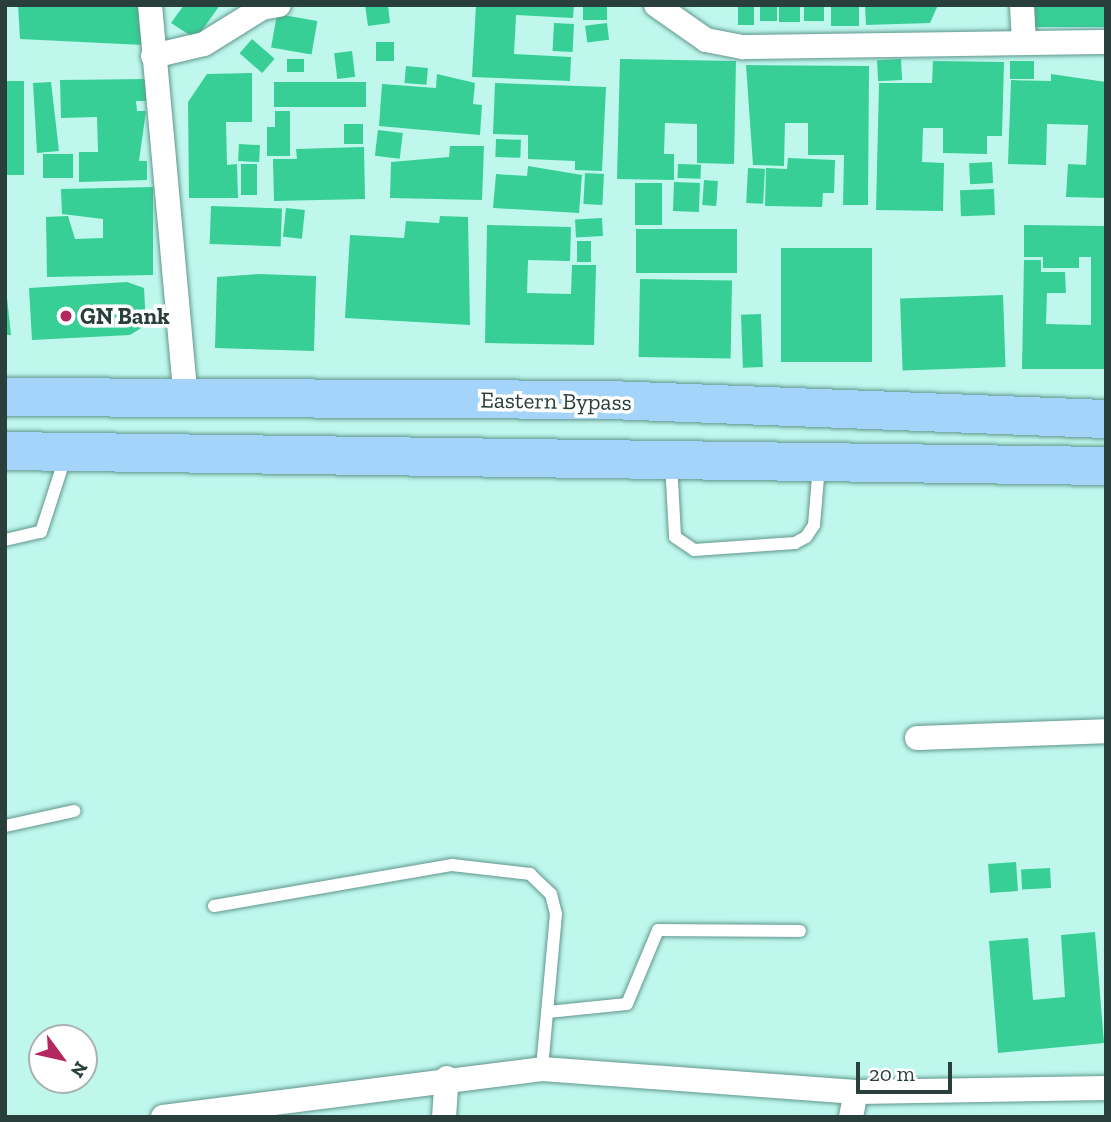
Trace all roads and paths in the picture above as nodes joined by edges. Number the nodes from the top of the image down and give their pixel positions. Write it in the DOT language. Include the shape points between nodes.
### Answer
graph roads {
  1 [pos="150,5"];
  2 [pos="279,5"];
  3 [pos="656,5"];
  4 [pos="1022,5"];
  5 [pos="1106,42"];
  6 [pos="1024,43"];
  7 [pos="153,56"];
  8 [pos="5,397"];
  9 [pos="187,397"];
  10 [pos="1106,419"];
  11 [pos="5,451"];
  12 [pos="67,452"];
  13 [pos="671,459"];
  14 [pos="819,461"];
  15 [pos="1106,466"];
  16 [pos="5,540"];
  17 [pos="1106,731"];
  18 [pos="917,738"];
  19 [pos="74,811"];
  20 [pos="5,826"];
  21 [pos="214,906"];
  22 [pos="800,931"];
  23 [pos="548,1012"];
  24 [pos="542,1069"];
  25 [pos="447,1078"];
  26 [pos="1106,1088"];
  27 [pos="856,1092"];
  28 [pos="163,1117"];
  29 [pos="444,1117"];
  30 [pos="850,1117"];
  1 -- 7 [label="street"];
  2 -- 7 [label="street" via="262,8 204,44"];
  3 -- 6 [label="street" via="706,40 744,47"];
  4 -- 6 [label="street"];
  5 -- 6 [label="street"];
  7 -- 9 [label="street"];
  8 -- 9 [label="highway, Eastern Bypass"];
  9 -- 10 [label="highway, Eastern Bypass" via="610,400"];
  11 -- 12 [label="highway"];
  12 -- 13 [label="highway"];
  12 -- 16 [label="lane" via="41,531"];
  13 -- 14 [label="highway"];
  13 -- 14 [label="lane" via="675,537 694,550 795,543 806,537 814,525"];
  14 -- 15 [label="highway"];
  17 -- 18 [label="street"];
  19 -- 20 [label="lane"];
  21 -- 23 [label="lane" via="452,865 530,874 551,894 556,914"];
  22 -- 23 [label="lane" via="658,930 627,1004"];
  23 -- 24 [label="lane"];
  24 -- 25 [label="street"];
  24 -- 27 [label="street"];
  25 -- 28 [label="street"];
  25 -- 29 [label="street"];
  26 -- 27 [label="street"];
  27 -- 30 [label="street"];
}
